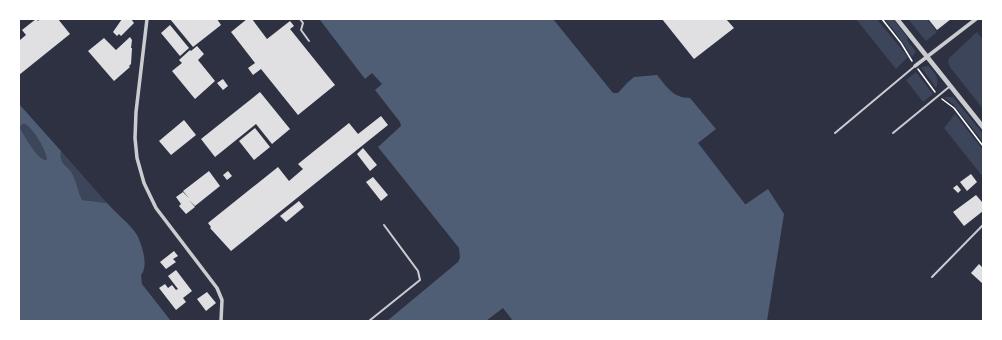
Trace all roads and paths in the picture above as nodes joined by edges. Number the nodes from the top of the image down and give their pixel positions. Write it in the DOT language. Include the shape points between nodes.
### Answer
graph roads {
  1 [pos="147,19"];
  2 [pos="300,19"];
  3 [pos="882,19"];
  4 [pos="897,19"];
  5 [pos="976,19"];
  6 [pos="309,41"];
  7 [pos="928,58"];
  8 [pos="915,66"];
  9 [pos="950,86"];
  10 [pos="939,96"];
  11 [pos="983,127"];
  12 [pos="835,133"];
  13 [pos="893,133"];
  14 [pos="983,146"];
  15 [pos="384,225"];
  16 [pos="983,225"];
  17 [pos="932,277"];
  18 [pos="221,321"];
  19 [pos="369,321"];
  1 -- 18 [label="street" via="134,138 137,158 144,183 156,208 217,288 222,300"];
  2 -- 6 [label="lane" via="303,24 301,30"];
  3 -- 8 [label="path"];
  4 -- 7 [label="street"];
  5 -- 7 [label="street"];
  7 -- 8 [label="street"];
  7 -- 9 [label="street"];
  8 -- 10 [label="path"];
  8 -- 12 [label="lane"];
  9 -- 10 [label="lane"];
  9 -- 11 [label="street"];
  10 -- 13 [label="lane"];
  10 -- 14 [label="path" via="954,108"];
  15 -- 19 [label="lane" via="418,271 420,280"];
  16 -- 17 [label="lane"];
}
